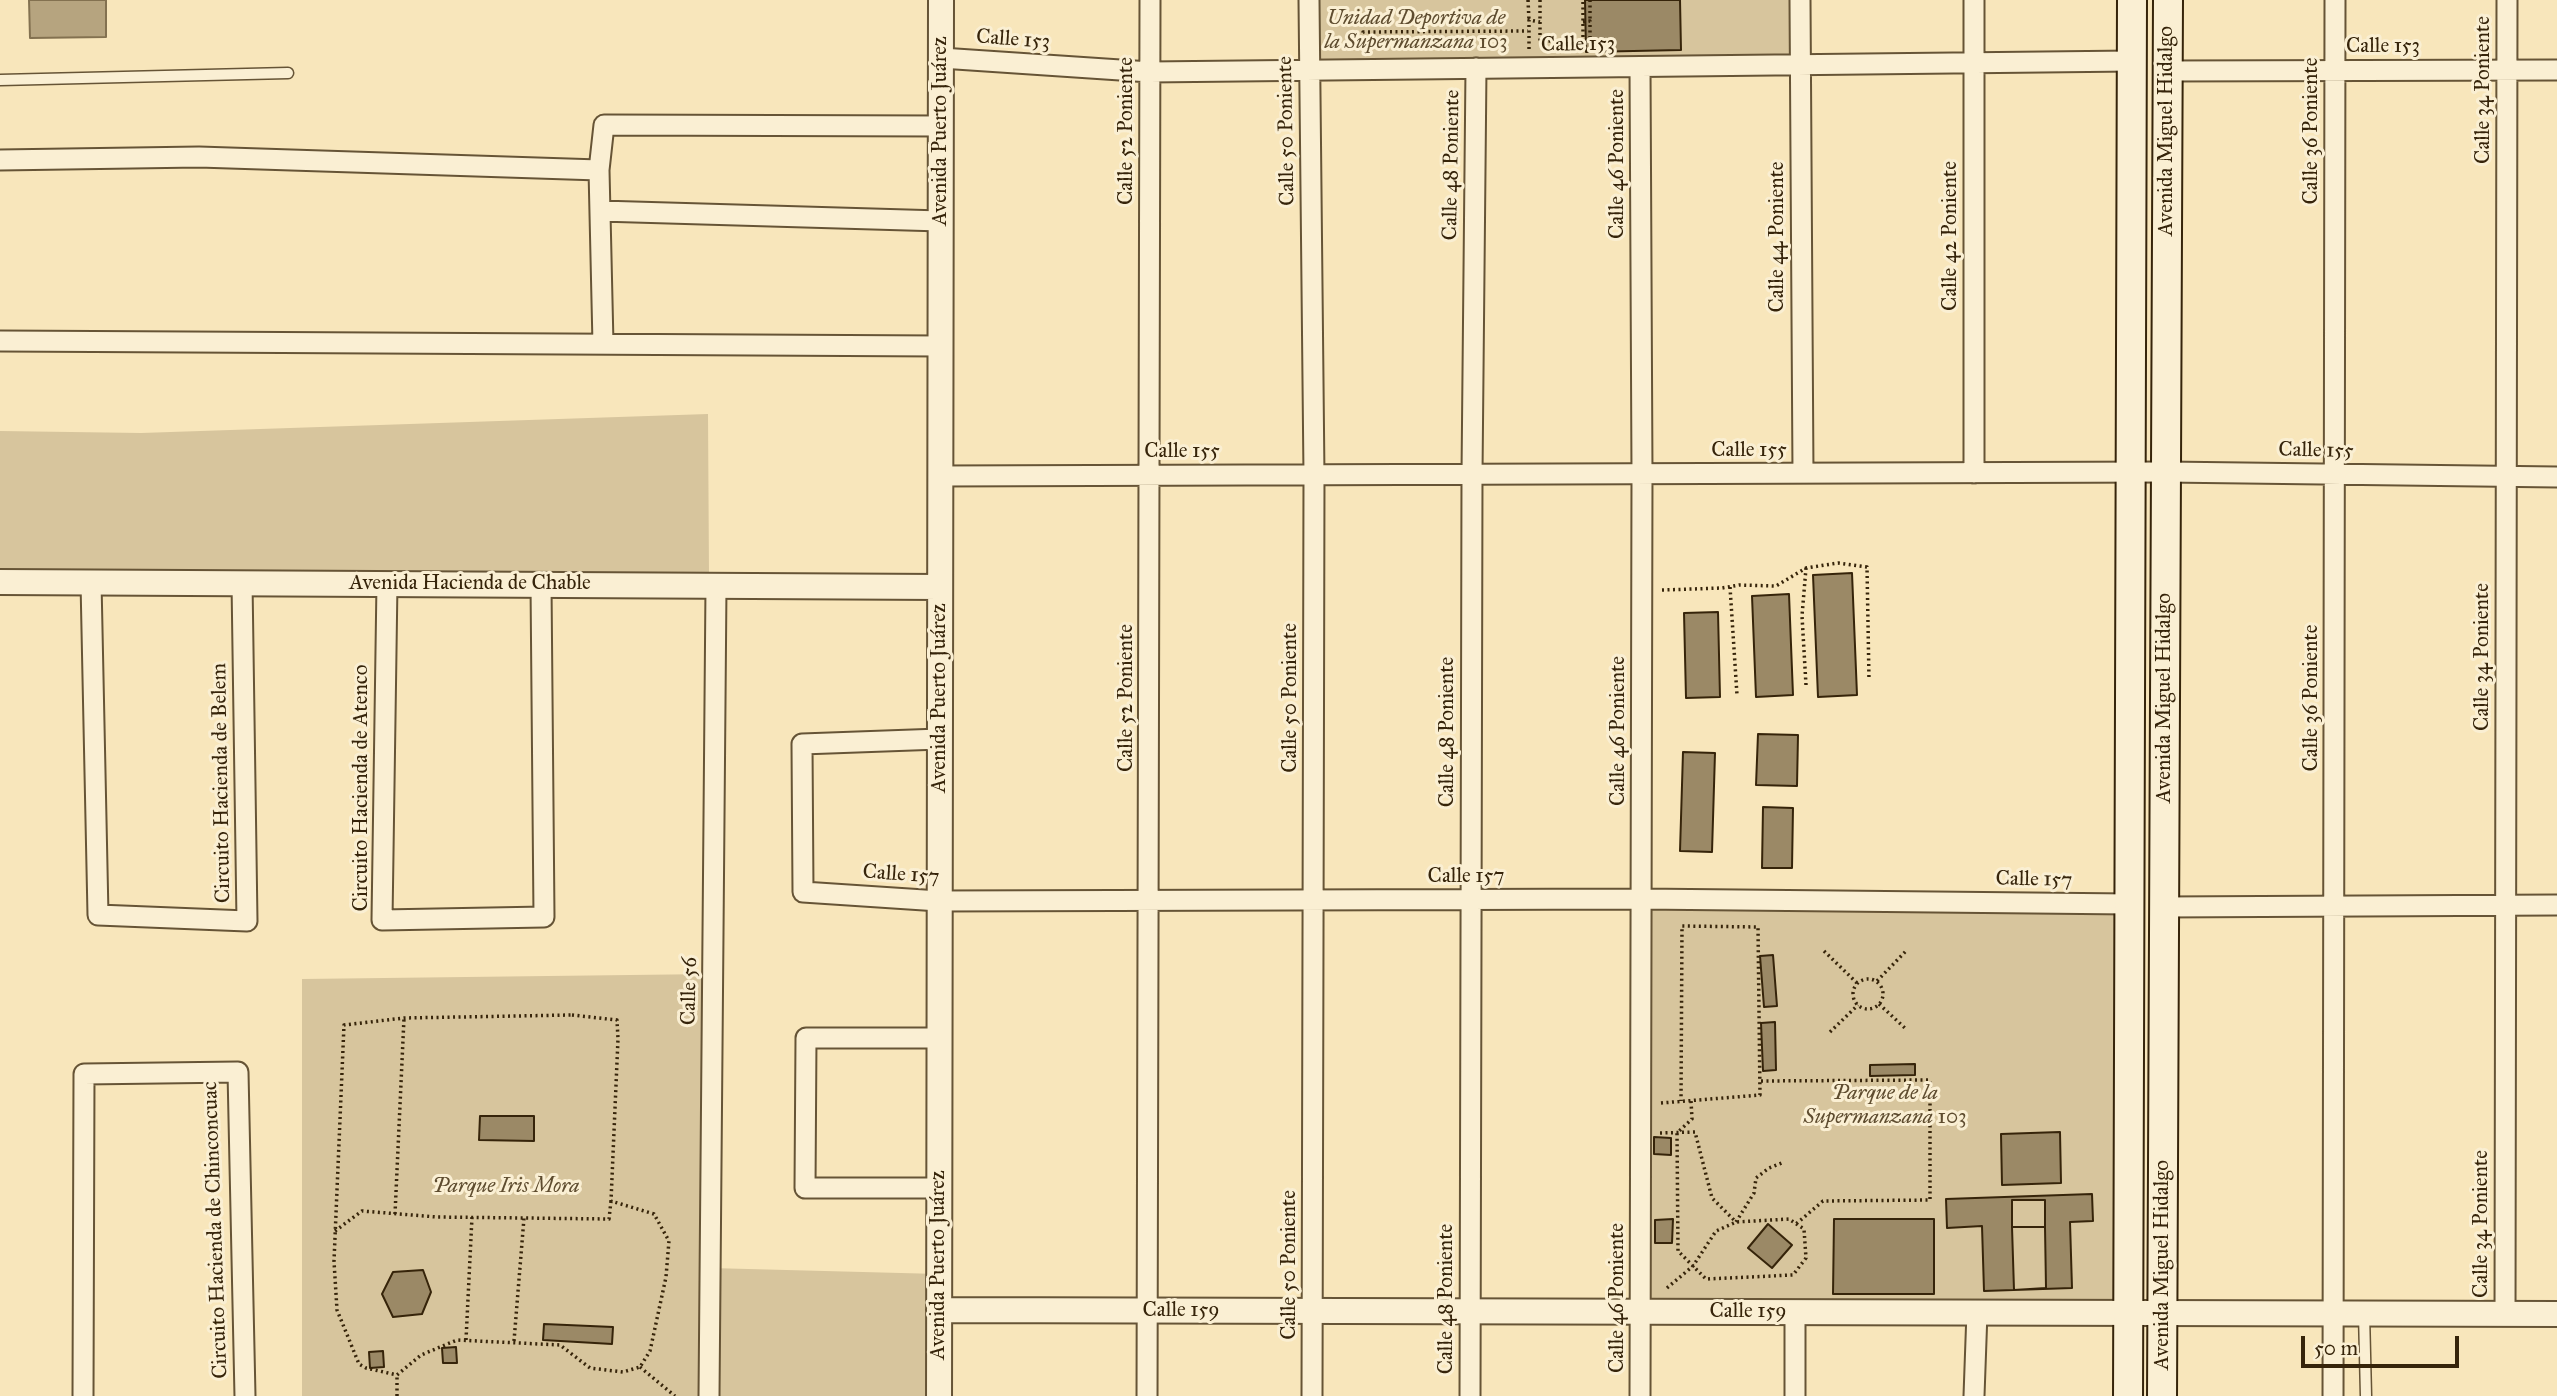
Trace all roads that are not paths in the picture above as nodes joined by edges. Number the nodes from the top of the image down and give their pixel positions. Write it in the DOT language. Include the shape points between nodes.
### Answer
graph roads {
  1 [pos="941,0"];
  2 [pos="1150,0"];
  3 [pos="1309,0"];
  4 [pos="1800,0"];
  5 [pos="1974,0"];
  6 [pos="2132,0"];
  7 [pos="2168,0"];
  8 [pos="2335,0"];
  9 [pos="2507,0"];
  10 [pos="941,58"];
  11 [pos="2132,61"];
  12 [pos="1974,63"];
  13 [pos="1800,65"];
  14 [pos="1640,67"];
  15 [pos="1475,68"];
  16 [pos="1308,70"];
  17 [pos="2335,70"];
  18 [pos="2507,70"];
  19 [pos="2557,70"];
  20 [pos="2168,71"];
  21 [pos="1150,72"];
  22 [pos="288,73"];
  23 [pos="0,80"];
  24 [pos="941,126"];
  25 [pos="0,160"];
  26 [pos="599,170"];
  27 [pos="600,211"];
  28 [pos="941,220"];
  29 [pos="0,341"];
  30 [pos="603,344"];
  31 [pos="940,346"];
  32 [pos="2132,472"];
  33 [pos="2166,472"];
  34 [pos="1803,473"];
  35 [pos="1974,473"];
  36 [pos="1472,474"];
  37 [pos="1642,474"];
  38 [pos="2335,474"];
  39 [pos="1150,475"];
  40 [pos="1314,475"];
  41 [pos="940,476"];
  42 [pos="2507,476"];
  43 [pos="2557,477"];
  44 [pos="0,582"];
  45 [pos="91,582"];
  46 [pos="242,582"];
  47 [pos="387,583"];
  48 [pos="541,584"];
  49 [pos="716,586"];
  50 [pos="940,587"];
  51 [pos="940,739"];
  52 [pos="1471,899"];
  53 [pos="1641,899"];
  54 [pos="1313,900"];
  55 [pos="939,901"];
  56 [pos="1149,901"];
  57 [pos="2130,904"];
  58 [pos="2505,905"];
  59 [pos="2557,905"];
  60 [pos="2164,906"];
  61 [pos="2334,906"];
  62 [pos="939,1038"];
  63 [pos="939,1188"];
  64 [pos="939,1310"];
  65 [pos="1148,1311"];
  66 [pos="1313,1311"];
  67 [pos="1470,1311"];
  68 [pos="1641,1311"];
  69 [pos="1795,1312"];
  70 [pos="1977,1312"];
  71 [pos="2128,1312"];
  72 [pos="2163,1313"];
  73 [pos="2333,1313"];
  74 [pos="2364,1313"];
  75 [pos="2505,1313"];
  76 [pos="2557,1314"];
  77 [pos="82,1396"];
  78 [pos="245,1396"];
  79 [pos="709,1396"];
  80 [pos="939,1396"];
  81 [pos="1147,1396"];
  82 [pos="1312,1396"];
  83 [pos="1470,1396"];
  84 [pos="1640,1396"];
  85 [pos="1795,1396"];
  86 [pos="1973,1396"];
  87 [pos="2128,1396"];
  88 [pos="2162,1396"];
  89 [pos="2333,1396"];
  90 [pos="2366,1396"];
  1 -- 10 [label="street, Avenida Puerto Juárez"];
  2 -- 21 [label="street, Calle 52 Poniente"];
  3 -- 16 [label="street, Calle 50 Poniente"];
  4 -- 13 [label="street, Calle 44 Poniente"];
  5 -- 12 [label="street, Calle 42 Poniente"];
  6 -- 11 [label="main road, Avenida Miguel Hidalgo"];
  7 -- 20 [label="main road, Avenida Miguel Hidalgo"];
  8 -- 17 [label="street, Calle 36 Poniente"];
  9 -- 18 [label="street, Calle 34 Poniente"];
  10 -- 21 [label="street, Calle 153"];
  10 -- 24 [label="street, Avenida Puerto Juárez"];
  11 -- 12 [label="street, Calle 153"];
  11 -- 32 [label="main road, Avenida Miguel Hidalgo"];
  12 -- 13 [label="street, Calle 153"];
  12 -- 35 [label="street, Calle 42 Poniente"];
  13 -- 14 [label="street, Calle 153"];
  13 -- 34 [label="street, Calle 44 Poniente"];
  14 -- 15 [label="street, Calle 153"];
  14 -- 37 [label="street, Calle 46 Poniente"];
  15 -- 16 [label="street, Calle 153"];
  15 -- 36 [label="street, Calle 48 Poniente"];
  16 -- 21 [label="street, Calle 153"];
  16 -- 40 [label="street, Calle 50 Poniente"];
  17 -- 18 [label="street, Calle 153"];
  17 -- 20 [label="street, Calle 153"];
  17 -- 38 [label="street, Calle 36 Poniente"];
  18 -- 19 [label="street, Calle 153"];
  18 -- 42 [label="street, Calle 34 Poniente"];
  20 -- 33 [label="main road, Avenida Miguel Hidalgo"];
  21 -- 39 [label="street, Calle 52 Poniente"];
  22 -- 23 [label="lane"];
  24 -- 26 [label="street" via="604,125"];
  24 -- 28 [label="street, Avenida Puerto Juárez"];
  25 -- 26 [label="street" via="199,157"];
  26 -- 27 [label="street"];
  27 -- 28 [label="street"];
  27 -- 30 [label="street"];
  28 -- 31 [label="street, Avenida Puerto Juárez"];
  29 -- 30 [label="street"];
  30 -- 31 [label="street"];
  31 -- 41 [label="street, Avenida Puerto Juárez"];
  32 -- 33 [label="street, Calle 155"];
  32 -- 35 [label="street, Calle 155"];
  32 -- 57 [label="main road, Avenida Miguel Hidalgo"];
  33 -- 38 [label="street, Calle 155"];
  33 -- 60 [label="main road, Avenida Miguel Hidalgo"];
  34 -- 35 [label="street, Calle 155"];
  34 -- 37 [label="street, Calle 155"];
  36 -- 37 [label="street, Calle 155"];
  36 -- 40 [label="street, Calle 155"];
  36 -- 52 [label="street, Calle 48 Poniente"];
  37 -- 53 [label="street, Calle 46 Poniente"];
  38 -- 42 [label="street, Calle 155"];
  38 -- 61 [label="street, Calle 36 Poniente"];
  39 -- 40 [label="street, Calle 155"];
  39 -- 41 [label="street, Calle 155"];
  39 -- 56 [label="street, Calle 52 Poniente"];
  40 -- 54 [label="street, Calle 50 Poniente"];
  41 -- 50 [label="street, Avenida Puerto Juárez"];
  42 -- 43 [label="street, Calle 155"];
  42 -- 58 [label="street, Calle 34 Poniente"];
  44 -- 45 [label="street, Avenida Hacienda de Chable"];
  45 -- 46 [label="street, Avenida Hacienda de Chable"];
  45 -- 46 [label="street, Circuito Hacienda de Belem" via="98,915 247,921"];
  46 -- 47 [label="street, Avenida Hacienda de Chable"];
  47 -- 48 [label="street, Avenida Hacienda de Chable"];
  47 -- 48 [label="street, Circuito Hacienda de Atenco" via="382,920 544,917"];
  48 -- 49 [label="street, Avenida Hacienda de Chable"];
  49 -- 50 [label="street, Avenida Hacienda de Chable"];
  49 -- 79 [label="street, Calle 56"];
  50 -- 51 [label="street, Avenida Puerto Juárez"];
  51 -- 55 [label="street, Avenida Puerto Juárez"];
  51 -- 55 [label="street, Calle 157" via="802,744 803,891"];
  52 -- 53 [label="street, Calle 157"];
  52 -- 54 [label="street, Calle 157"];
  52 -- 67 [label="street, Calle 48 Poniente"];
  53 -- 57 [label="street, Calle 157"];
  53 -- 68 [label="street, Calle 46 Poniente"];
  54 -- 56 [label="street, Calle 157"];
  54 -- 66 [label="street, Calle 50 Poniente"];
  55 -- 56 [label="street, Calle 157"];
  55 -- 62 [label="street, Avenida Puerto Juárez"];
  56 -- 65 [label="street, Calle 52 Poniente"];
  57 -- 71 [label="main road, Avenida Miguel Hidalgo"];
  58 -- 59 [label="street"];
  58 -- 61 [label="street"];
  58 -- 75 [label="street, Calle 34 Poniente"];
  60 -- 61 [label="street"];
  60 -- 72 [label="main road, Avenida Miguel Hidalgo"];
  61 -- 73 [label="street, Calle 36 Poniente"];
  62 -- 63 [label="street, Avenida Puerto Juárez"];
  62 -- 63 [label="street" via="806,1038 805,1188"];
  63 -- 64 [label="street, Avenida Puerto Juárez"];
  64 -- 65 [label="street, Calle 159"];
  64 -- 80 [label="street, Avenida Puerto Juárez"];
  65 -- 66 [label="street, Calle 159"];
  65 -- 81 [label="street, Calle 52 Poniente"];
  66 -- 67 [label="street, Calle 159"];
  66 -- 82 [label="street, Calle 50 Poniente"];
  67 -- 68 [label="street, Calle 159"];
  67 -- 83 [label="street, Calle 48 Poniente"];
  68 -- 69 [label="street, Calle 159"];
  68 -- 84 [label="street, Calle 46 Poniente"];
  69 -- 70 [label="street, Calle 159"];
  69 -- 85 [label="street"];
  70 -- 71 [label="street, Calle 159"];
  70 -- 86 [label="street"];
  71 -- 72 [label="street, Calle 159"];
  71 -- 87 [label="main road, Avenida Miguel Hidalgo"];
  72 -- 73 [label="street, Calle 159"];
  72 -- 88 [label="main road, Avenida Miguel Hidalgo"];
  73 -- 74 [label="street, Calle 159"];
  73 -- 89 [label="street, Calle 36 Poniente"];
  74 -- 75 [label="street, Calle 159"];
  74 -- 90 [label="lane"];
  75 -- 76 [label="street, Calle 159"];
  77 -- 78 [label="street, Circuito Hacienda de Chinconcuac" via="84,1074 238,1072"];
}
